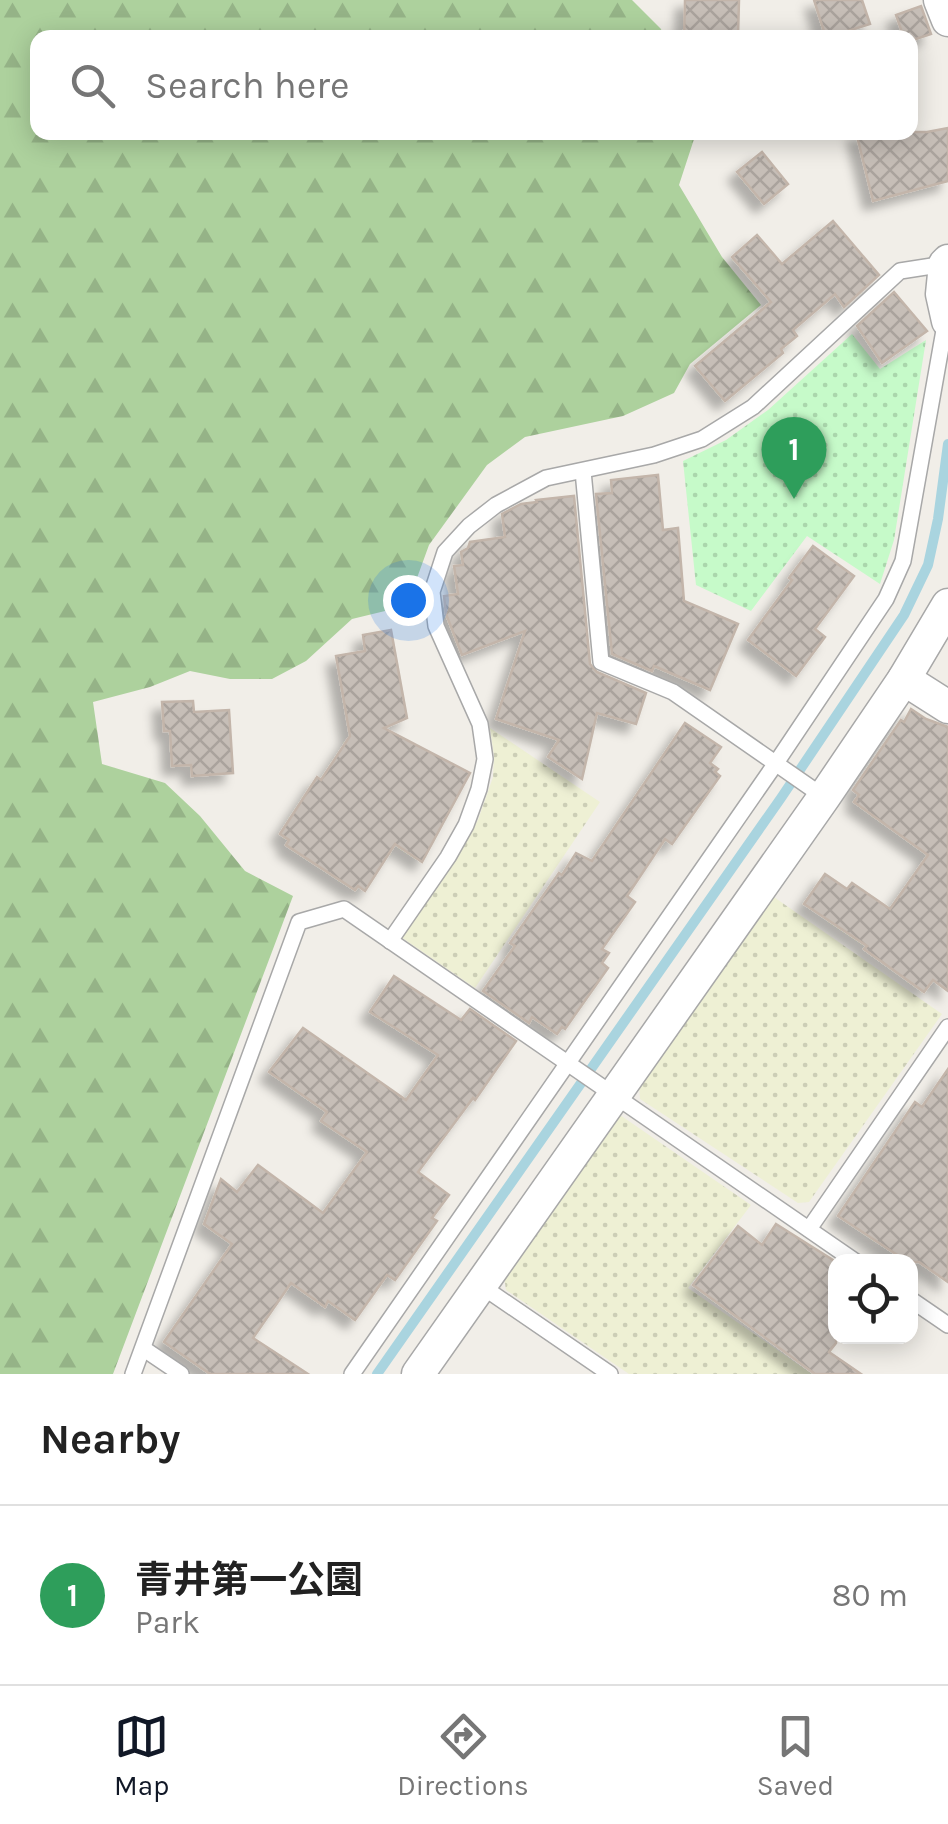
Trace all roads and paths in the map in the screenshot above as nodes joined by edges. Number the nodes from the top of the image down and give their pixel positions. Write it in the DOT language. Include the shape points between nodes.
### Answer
graph roads {
  1 [pos="940,0"];
  2 [pos="948,20"];
  3 [pos="946,262"];
  4 [pos="947,320"];
  5 [pos="583,472"];
  6 [pos="948,605"];
  7 [pos="904,679"];
  8 [pos="948,707"];
  9 [pos="782,767"];
  10 [pos="817,792"];
  11 [pos="390,941"];
  12 [pos="948,1028"];
  13 [pos="572,1066"];
  14 [pos="605,1089"];
  15 [pos="809,1229"];
  16 [pos="845,1254"];
  17 [pos="480,1284"];
  18 [pos="918,1304"];
  19 [pos="948,1325"];
  20 [pos="144,1349"];
  21 [pos="133,1374"];
  22 [pos="180,1374"];
  23 [pos="352,1374"];
  24 [pos="418,1374"];
  25 [pos="610,1374"];
  1 -- 2 [label="street"];
  3 -- 4 [label="street"];
  3 -- 5 [label="lane" via="900,271 753,407 702,439"];
  4 -- 9 [label="lane" via="903,561"];
  5 -- 9 [label="lane" via="601,662 673,692"];
  5 -- 11 [label="lane" via="546,478 496,505 444,552 432,592 436,626 480,724 485,760 466,825"];
  6 -- 7 [label="street"];
  7 -- 8 [label="street"];
  7 -- 10 [label="street"];
  9 -- 10 [label="lane"];
  9 -- 13 [label="lane"];
  10 -- 14 [label="street"];
  11 -- 13 [label="lane"];
  11 -- 20 [label="lane" via="344,909 298,922"];
  12 -- 15 [label="lane"];
  13 -- 14 [label="lane"];
  13 -- 23 [label="lane"];
  14 -- 15 [label="lane"];
  14 -- 17 [label="street"];
  15 -- 16 [label="lane"];
  17 -- 24 [label="street"];
  17 -- 25 [label="lane"];
  18 -- 19 [label="lane"];
  20 -- 21 [label="lane"];
  20 -- 22 [label="lane"];
}
